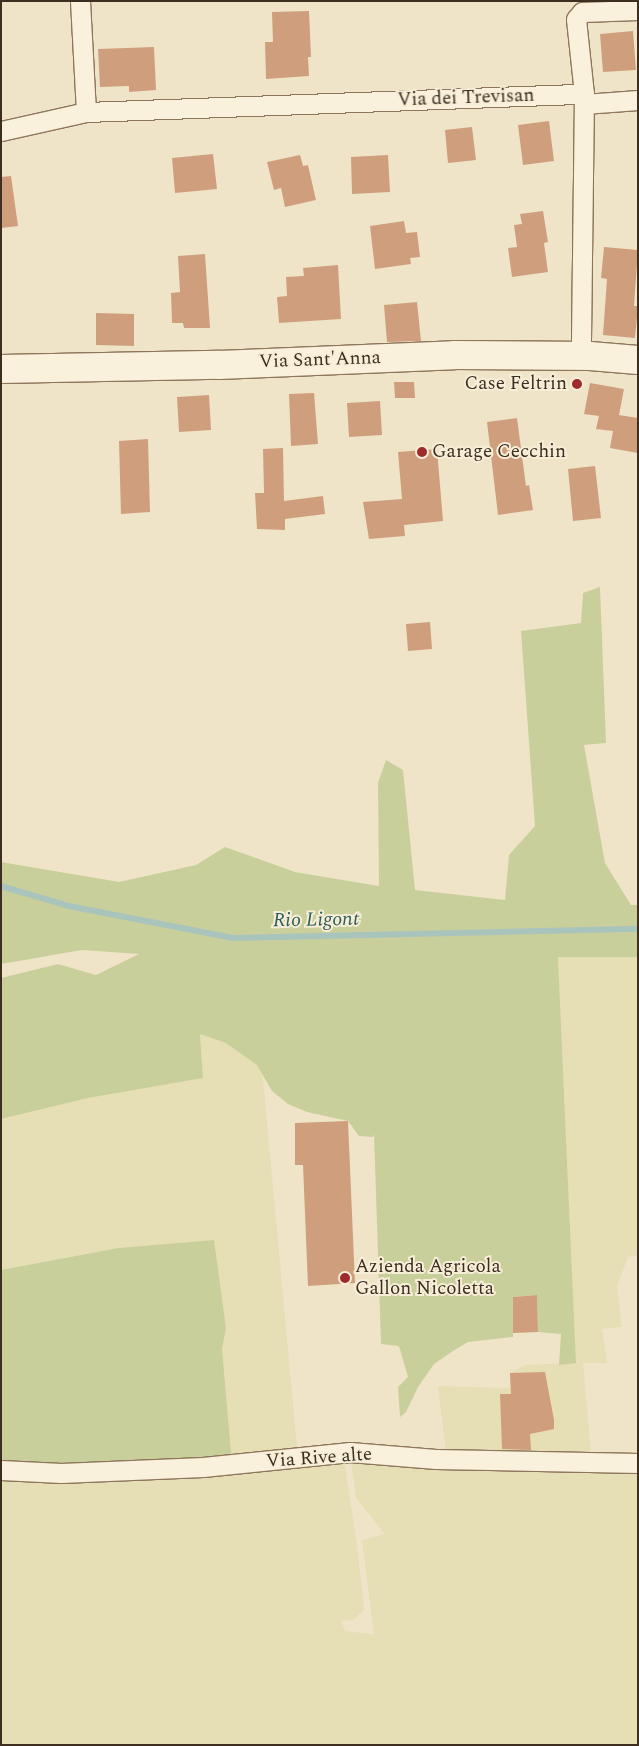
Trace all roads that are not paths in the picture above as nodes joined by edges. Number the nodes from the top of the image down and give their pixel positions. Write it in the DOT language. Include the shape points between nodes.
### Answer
graph roads {
  1 [pos="80,1"];
  2 [pos="638,10"];
  3 [pos="584,99"];
  4 [pos="638,100"];
  5 [pos="86,112"];
  6 [pos="1,131"];
  7 [pos="582,356"];
  8 [pos="638,360"];
  9 [pos="1,369"];
  10 [pos="638,1463"];
  11 [pos="1,1470"];
  1 -- 5 [label="street"];
  2 -- 3 [label="street" via="582,12 576,19"];
  3 -- 4 [label="street, Via dei Trevisan"];
  3 -- 5 [label="street, Via dei Trevisan"];
  3 -- 7 [label="street"];
  5 -- 6 [label="street, Via dei Trevisan"];
  7 -- 8 [label="main road, Via Sant'Anna"];
  7 -- 9 [label="main road, Via Sant'Anna" via="454,355"];
  10 -- 11 [label="street, Via Rive alte" via="436,1460 350,1452 203,1467 61,1473"];
}
